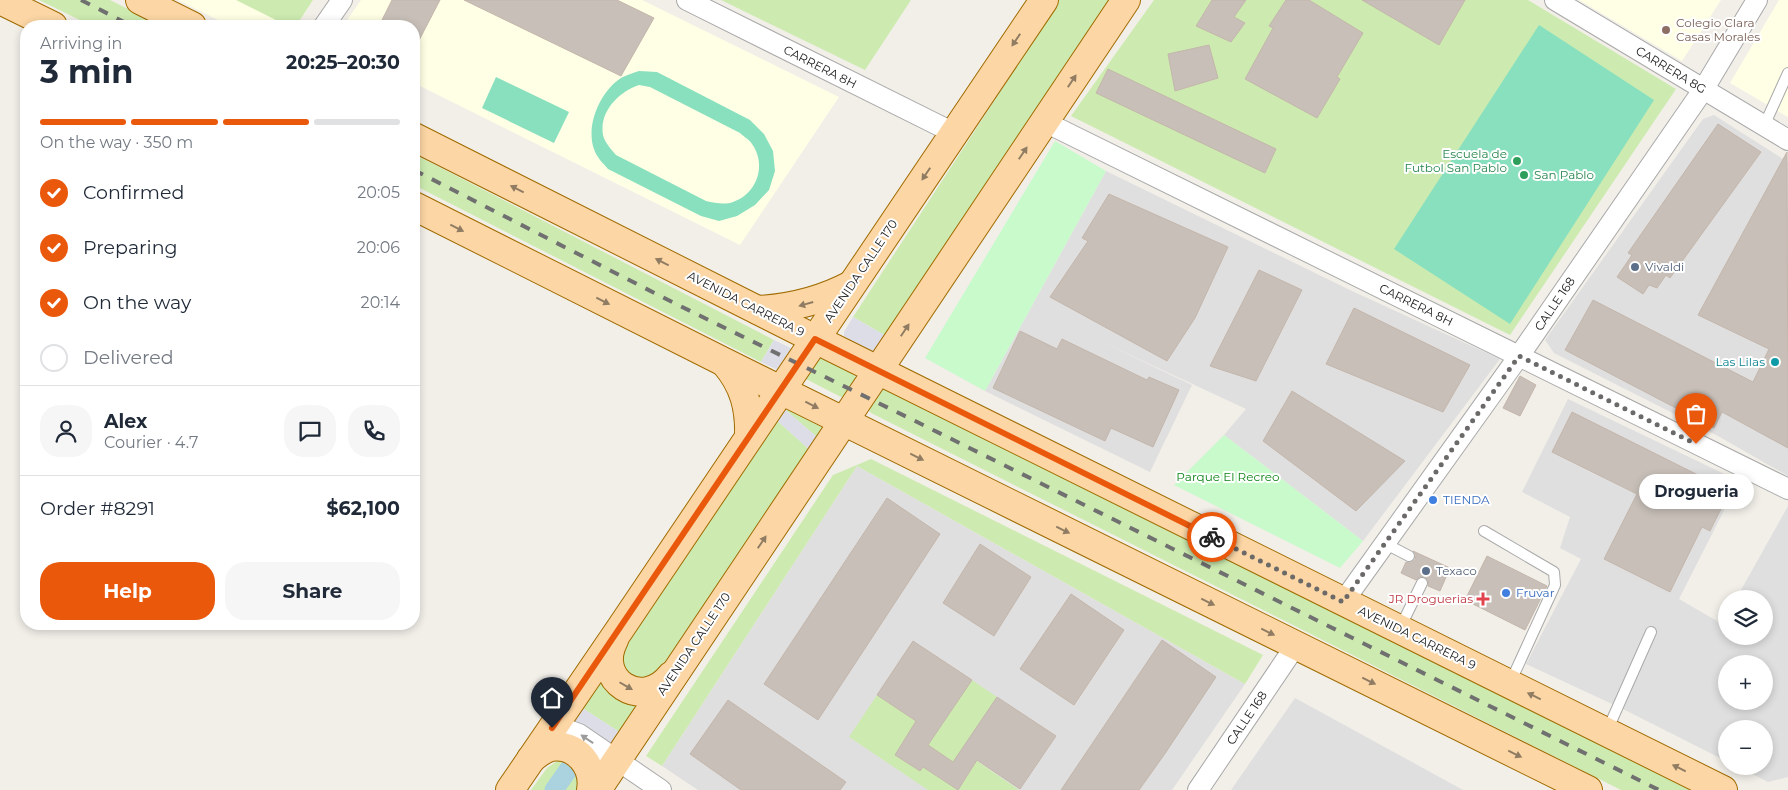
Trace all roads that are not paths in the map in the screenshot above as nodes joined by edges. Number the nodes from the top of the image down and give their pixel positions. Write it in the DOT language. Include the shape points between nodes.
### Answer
graph roads {
  1 [pos="0,0"];
  2 [pos="140,0"];
  3 [pos="342,0"];
  4 [pos="687,0"];
  5 [pos="1044,0"];
  6 [pos="1126,0"];
  7 [pos="1555,0"];
  8 [pos="1757,0"];
  9 [pos="41,20"];
  10 [pos="180,20"];
  11 [pos="328,20"];
  12 [pos="1788,73"];
  13 [pos="1703,90"];
  14 [pos="1045,122"];
  15 [pos="1764,126"];
  16 [pos="954,133"];
  17 [pos="420,140"];
  18 [pos="1788,140"];
  19 [pos="420,209"];
  20 [pos="851,285"];
  21 [pos="758,310"];
  22 [pos="815,339"];
  23 [pos="1519,356"];
  24 [pos="724,362"];
  25 [pos="878,370"];
  26 [pos="781,390"];
  27 [pos="844,421"];
  28 [pos="749,438"];
  29 [pos="1788,489"];
  30 [pos="1484,530"];
  31 [pos="1384,544"];
  32 [pos="1409,556"];
  33 [pos="1422,583"];
  34 [pos="1343,602"];
  35 [pos="1399,629"];
  36 [pos="620,630"];
  37 [pos="1651,632"];
  38 [pos="1296,645"];
  39 [pos="683,661"];
  40 [pos="1510,684"];
  41 [pos="552,728"];
  42 [pos="1607,732"];
  43 [pos="531,759"];
  44 [pos="617,760"];
  45 [pos="510,790"];
  46 [pos="591,790"];
  47 [pos="597,790"];
  48 [pos="661,790"];
  49 [pos="1198,790"];
  50 [pos="1588,790"];
  51 [pos="1723,790"];
  1 -- 9 [label="main road"];
  2 -- 10 [label="main road"];
  3 -- 11 [label="street"];
  4 -- 16 [label="street, CARRERA 8H"];
  5 -- 16 [label="main road, AVENIDA CALLE 170, one-way"];
  14 -- 6 [label="main road, AVENIDA CALLE 170, one-way"];
  7 -- 13 [label="street, CARRERA 8G"];
  8 -- 13 [label="street, CALLE 168"];
  12 -- 15 [label="lane"];
  13 -- 15 [label="street, CARRERA 8G"];
  13 -- 23 [label="street, CALLE 168"];
  14 -- 23 [label="street, CARRERA 8H"];
  25 -- 14 [label="main road, AVENIDA CALLE 170, one-way"];
  15 -- 18 [label="street, CARRERA 8G"];
  16 -- 20 [label="main road, AVENIDA CALLE 170, one-way"];
  21 -- 17 [label="main road, AVENIDA CARRERA 9, one-way"];
  19 -- 24 [label="main road, one-way"];
  20 -- 21 [label="main road, one-way" via="800,306"];
  20 -- 22 [label="main road, AVENIDA CALLE 170"];
  21 -- 22 [label="main road, AVENIDA CARRERA 9"];
  22 -- 25 [label="main road, AVENIDA CARRERA 9"];
  22 -- 26 [label="main road, AVENIDA CALLE 170"];
  23 -- 29 [label="street, CARRERA 8H"];
  23 -- 31 [label="street, CALLE 168"];
  24 -- 26 [label="main road"];
  24 -- 28 [label="main road" via="744,393 750,421"];
  25 -- 27 [label="main road, AVENIDA CALLE 170"];
  25 -- 34 [label="main road, AVENIDA CARRERA 9"];
  26 -- 27 [label="main road, one-way"];
  26 -- 28 [label="main road, AVENIDA CALLE 170"];
  27 -- 38 [label="main road, one-way"];
  39 -- 27 [label="main road, AVENIDA CALLE 170, one-way"];
  28 -- 36 [label="main road, AVENIDA CALLE 170"];
  30 -- 40 [label="lane" via="1554,572 1555,576 1555,585"];
  31 -- 32 [label="lane"];
  31 -- 34 [label="street, CALLE 168"];
  33 -- 35 [label="lane"];
  34 -- 35 [label="main road, AVENIDA CARRERA 9"];
  35 -- 40 [label="main road, AVENIDA CARRERA 9"];
  36 -- 39 [label="main road, one-way" via="608,658 614,676 628,689 638,692 657,689"];
  36 -- 41 [label="main road, AVENIDA CALLE 170"];
  37 -- 42 [label="lane"];
  38 -- 49 [label="street, CALLE 168"];
  38 -- 50 [label="main road, one-way"];
  39 -- 44 [label="main road, AVENIDA CALLE 170"];
  42 -- 40 [label="main road, AVENIDA CARRERA 9, one-way"];
  41 -- 43 [label="main road, AVENIDA CALLE 170"];
  44 -- 41 [label="street, one-way" via="579,734"];
  51 -- 42 [label="main road, AVENIDA CARRERA 9, one-way"];
  43 -- 45 [label="main road, AVENIDA CALLE 170"];
  43 -- 46 [label="main road" via="551,747 564,747 575,752 590,770"];
  44 -- 47 [label="main road, AVENIDA CALLE 170"];
  44 -- 48 [label="street"];
}
